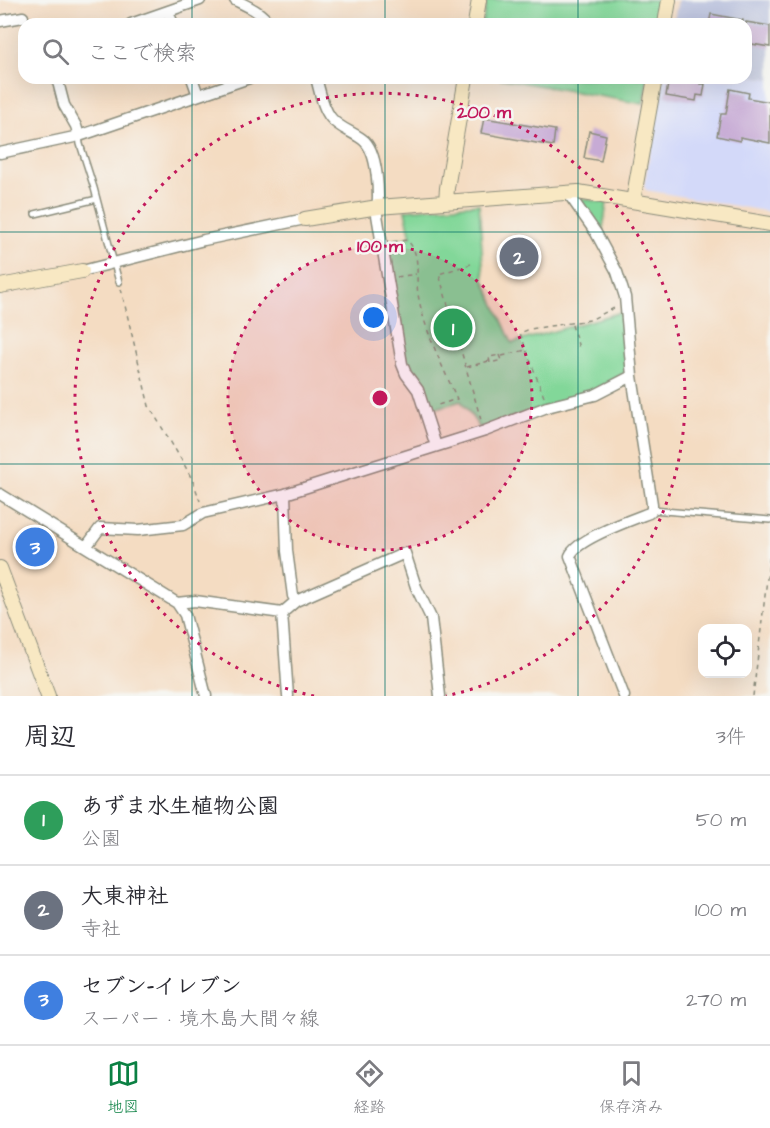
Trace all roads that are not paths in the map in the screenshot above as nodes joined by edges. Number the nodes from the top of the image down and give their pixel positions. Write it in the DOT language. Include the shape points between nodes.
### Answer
graph roads {
  1 [pos="201,0"];
  2 [pos="235,0"];
  3 [pos="479,0"];
  4 [pos="669,0"];
  5 [pos="168,12"];
  6 [pos="23,17"];
  7 [pos="150,18"];
  8 [pos="170,18"];
  9 [pos="264,18"];
  10 [pos="476,18"];
  11 [pos="666,18"];
  12 [pos="0,21"];
  13 [pos="59,84"];
  14 [pos="194,84"];
  15 [pos="231,84"];
  16 [pos="318,84"];
  17 [pos="465,84"];
  18 [pos="654,84"];
  19 [pos="198,95"];
  20 [pos="79,136"];
  21 [pos="0,153"];
  22 [pos="568,193"];
  23 [pos="97,199"];
  24 [pos="446,201"];
  25 [pos="633,201"];
  26 [pos="378,207"];
  27 [pos="34,214"];
  28 [pos="305,219"];
  29 [pos="770,224"];
  30 [pos="113,263"];
  31 [pos="82,271"];
  32 [pos="119,282"];
  33 [pos="0,286"];
  34 [pos="632,376"];
  35 [pos="436,446"];
  36 [pos="0,494"];
  37 [pos="285,495"];
  38 [pos="652,510"];
  39 [pos="770,520"];
  40 [pos="86,547"];
  41 [pos="0,568"];
  42 [pos="296,601"];
  43 [pos="177,603"];
  44 [pos="282,613"];
  45 [pos="48,696"];
  46 [pos="204,696"];
  47 [pos="288,696"];
  48 [pos="440,696"];
  49 [pos="624,696"];
  1 -- 5 [label="street"];
  2 -- 9 [label="street"];
  3 -- 10 [label="street"];
  4 -- 11 [label="street"];
  5 -- 7 [label="street"];
  5 -- 8 [label="street"];
  6 -- 12 [label="street"];
  13 -- 20 [label="street"];
  14 -- 19 [label="street"];
  15 -- 19 [label="street"];
  16 -- 26 [label="street" via="329,116 370,148 380,199"];
  17 -- 24 [label="street"];
  18 -- 25 [label="street"];
  19 -- 20 [label="street"];
  20 -- 21 [label="street"];
  20 -- 23 [label="lane"];
  22 -- 24 [label="street"];
  22 -- 25 [label="street"];
  22 -- 34 [label="street" via="617,272 625,297"];
  23 -- 27 [label="lane"];
  23 -- 30 [label="lane"];
  24 -- 26 [label="street"];
  25 -- 29 [label="street"];
  26 -- 28 [label="street"];
  26 -- 35 [label="street" via="402,364 418,390"];
  28 -- 30 [label="street"];
  30 -- 31 [label="street"];
  30 -- 32 [label="lane"];
  31 -- 33 [label="street"];
  34 -- 35 [label="street" via="595,395 547,407"];
  34 -- 38 [label="street"];
  35 -- 37 [label="street"];
  36 -- 40 [label="street"];
  37 -- 40 [label="street" via="203,513 178,527 99,528"];
  37 -- 42 [label="street" via="287,551"];
  38 -- 39 [label="lane"];
  38 -- 49 [label="street" via="593,537 573,549 570,556"];
  40 -- 43 [label="street"];
  41 -- 45 [label="street"];
  42 -- 44 [label="street"];
  42 -- 48 [label="street" via="405,553 431,618"];
  43 -- 44 [label="street" via="195,601"];
  43 -- 46 [label="street" via="185,615"];
  44 -- 47 [label="street"];
}
